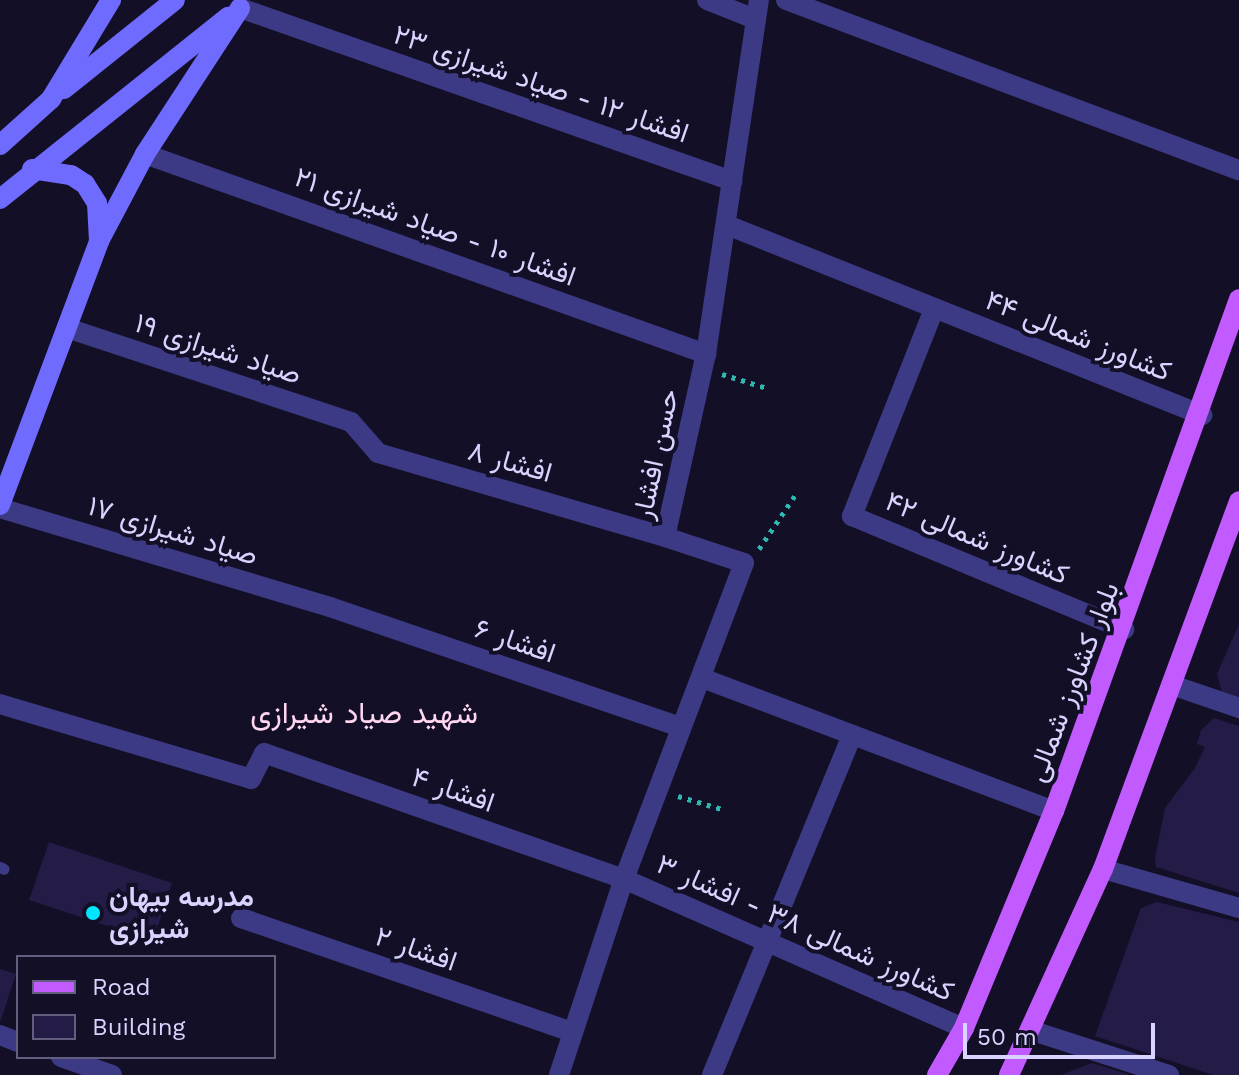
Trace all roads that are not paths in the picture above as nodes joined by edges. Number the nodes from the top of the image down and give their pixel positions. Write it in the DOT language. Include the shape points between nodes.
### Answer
graph roads {
  1 [pos="111,0"];
  2 [pos="175,0"];
  3 [pos="707,0"];
  4 [pos="786,0"];
  5 [pos="244,4"];
  6 [pos="757,9"];
  7 [pos="51,99"];
  8 [pos="0,145"];
  9 [pos="145,154"];
  10 [pos="32,169"];
  11 [pos="1239,170"];
  12 [pos="732,181"];
  13 [pos="0,199"];
  14 [pos="727,225"];
  15 [pos="99,241"];
  16 [pos="1239,299"];
  17 [pos="934,309"];
  18 [pos="67,328"];
  19 [pos="705,361"];
  20 [pos="1202,415"];
  21 [pos="351,422"];
  22 [pos="0,507"];
  23 [pos="1237,513"];
  24 [pos="665,537"];
  25 [pos="330,607"];
  26 [pos="1124,629"];
  27 [pos="702,678"];
  28 [pos="1172,685"];
  29 [pos="0,704"];
  30 [pos="1239,708"];
  31 [pos="681,727"];
  32 [pos="852,735"];
  33 [pos="1054,811"];
  34 [pos="1103,869"];
  35 [pos="624,879"];
  36 [pos="1239,908"];
  37 [pos="241,918"];
  38 [pos="763,941"];
  39 [pos="964,1028"];
  40 [pos="1033,1031"];
  41 [pos="572,1032"];
  42 [pos="67,1059"];
  43 [pos="112,1075"];
  44 [pos="559,1075"];
  45 [pos="712,1075"];
  46 [pos="937,1075"];
  47 [pos="1009,1075"];
  48 [pos="1169,1075"];
  1 -- 7 [label="street"];
  2 -- 7 [label="street"];
  3 -- 6 [label="street"];
  4 -- 11 [label="street"];
  5 -- 9 [label="street"];
  5 -- 10 [label="street"];
  5 -- 12 [label="street, افشار ۱۲ - صیاد شیرازی ۲۳"];
  6 -- 12 [label="street, حسن افشار"];
  7 -- 8 [label="street"];
  9 -- 15 [label="street"];
  9 -- 19 [label="street, افشار ۱۰ - صیاد شیرازی ۲۱"];
  10 -- 13 [label="street"];
  10 -- 15 [label="street" via="71,175 85,184 97,203"];
  12 -- 14 [label="street, حسن افشار"];
  14 -- 17 [label="street, کشاورز شمالی ۴۴"];
  14 -- 19 [label="street, حسن افشار"];
  15 -- 18 [label="street"];
  16 -- 20 [label="main road, بلوار کشاورز شمالی"];
  17 -- 20 [label="street, کشاورز شمالی ۴۴"];
  17 -- 26 [label="street, کشاورز شمالی ۴۲" via="852,516"];
  18 -- 21 [label="street, صیاد شیرازی ۱۹"];
  18 -- 22 [label="street"];
  19 -- 24 [label="street, حسن افشار"];
  20 -- 26 [label="main road, بلوار کشاورز شمالی"];
  21 -- 24 [label="street, افشار ۸" via="378,453"];
  22 -- 25 [label="street, صیاد شیرازی ۱۷"];
  23 -- 28 [label="main road"];
  24 -- 27 [label="street, حسن افشار" via="744,563"];
  25 -- 31 [label="street, افشار ۶"];
  26 -- 33 [label="main road, بلوار کشاورز شمالی"];
  27 -- 31 [label="street"];
  27 -- 32 [label="street"];
  28 -- 30 [label="street"];
  28 -- 34 [label="main road"];
  29 -- 35 [label="street, افشار ۴" via="251,779 264,753"];
  31 -- 35 [label="street"];
  32 -- 33 [label="street"];
  32 -- 38 [label="street"];
  33 -- 39 [label="main road, بلوار کشاورز شمالی"];
  34 -- 36 [label="street"];
  34 -- 40 [label="main road"];
  35 -- 38 [label="street, کشاورز شمالی ۳۸ - افشار ۳"];
  35 -- 41 [label="street"];
  37 -- 41 [label="street, افشار ۲"];
  38 -- 39 [label="street, کشاورز شمالی ۳۸ - افشار ۳"];
  38 -- 45 [label="street"];
  39 -- 46 [label="main road, بلوار کشاورز شمالی"];
  40 -- 47 [label="main road"];
  40 -- 48 [label="street"];
  41 -- 44 [label="street"];
  42 -- 43 [label="street"];
}
